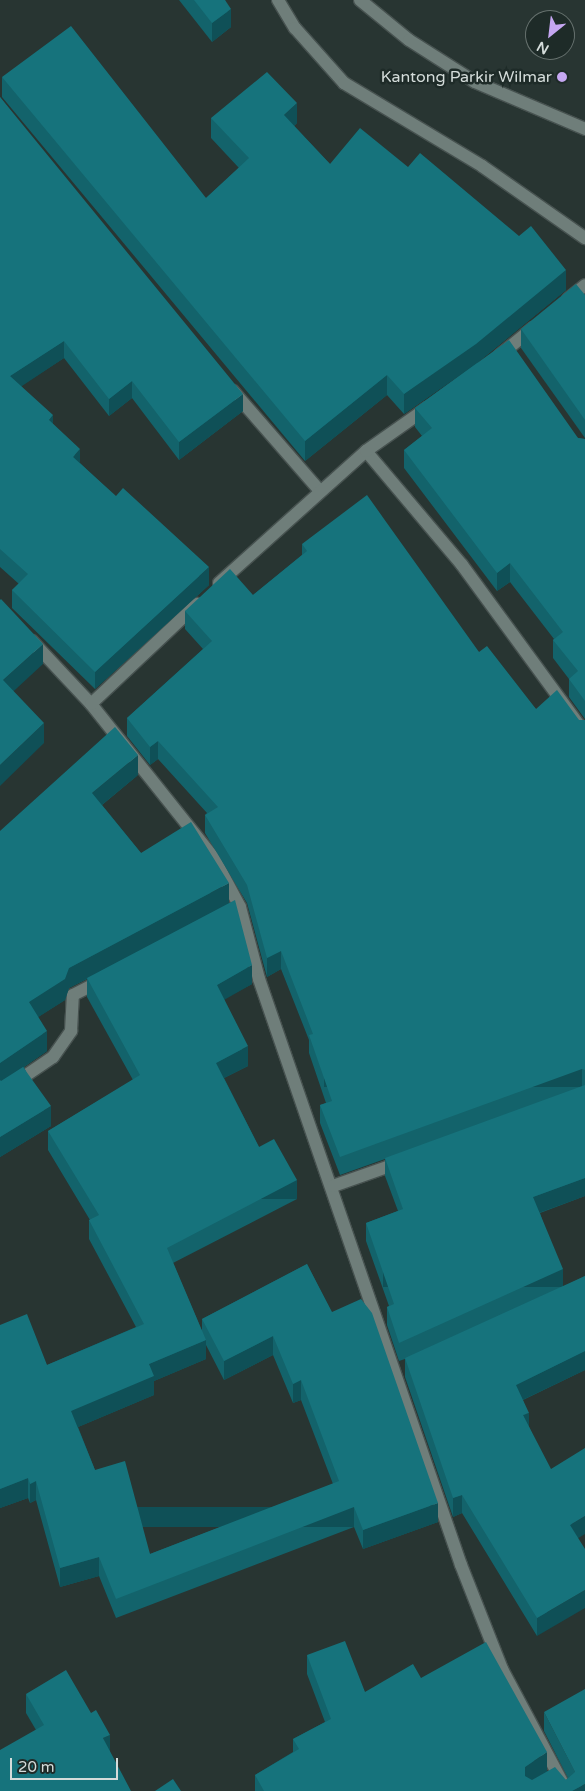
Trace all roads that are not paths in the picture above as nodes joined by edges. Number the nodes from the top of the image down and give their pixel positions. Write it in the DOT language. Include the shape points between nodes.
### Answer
graph roads {
  1 [pos="278,0"];
  2 [pos="360,0"];
  3 [pos="585,128"];
  4 [pos="585,238"];
  5 [pos="585,285"];
  6 [pos="488,364"];
  7 [pos="221,376"];
  8 [pos="443,397"];
  9 [pos="366,451"];
  10 [pos="320,491"];
  11 [pos="24,633"];
  12 [pos="91,704"];
  13 [pos="585,733"];
  14 [pos="117,972"];
  15 [pos="0,1093"];
  16 [pos="417,1156"];
  17 [pos="333,1186"];
  18 [pos="559,1774"];
  19 [pos="545,1782"];
  20 [pos="567,1791"];
  1 -- 4 [label="street" via="295,28 344,82 482,166"];
  2 -- 3 [label="street" via="409,40 476,82"];
  5 -- 6 [label="street" via="513,351"];
  7 -- 10 [label="street"];
  8 -- 9 [label="street"];
  9 -- 10 [label="street"];
  9 -- 13 [label="street" via="462,565"];
  10 -- 12 [label="street"];
  11 -- 12 [label="street"];
  12 -- 17 [label="street" via="214,858"];
  14 -- 15 [label="street" via="73,996 71,1031 53,1057"];
  16 -- 17 [label="street"];
  17 -- 18 [label="street" via="502,1669"];
  18 -- 19 [label="street"];
  18 -- 20 [label="street"];
}
